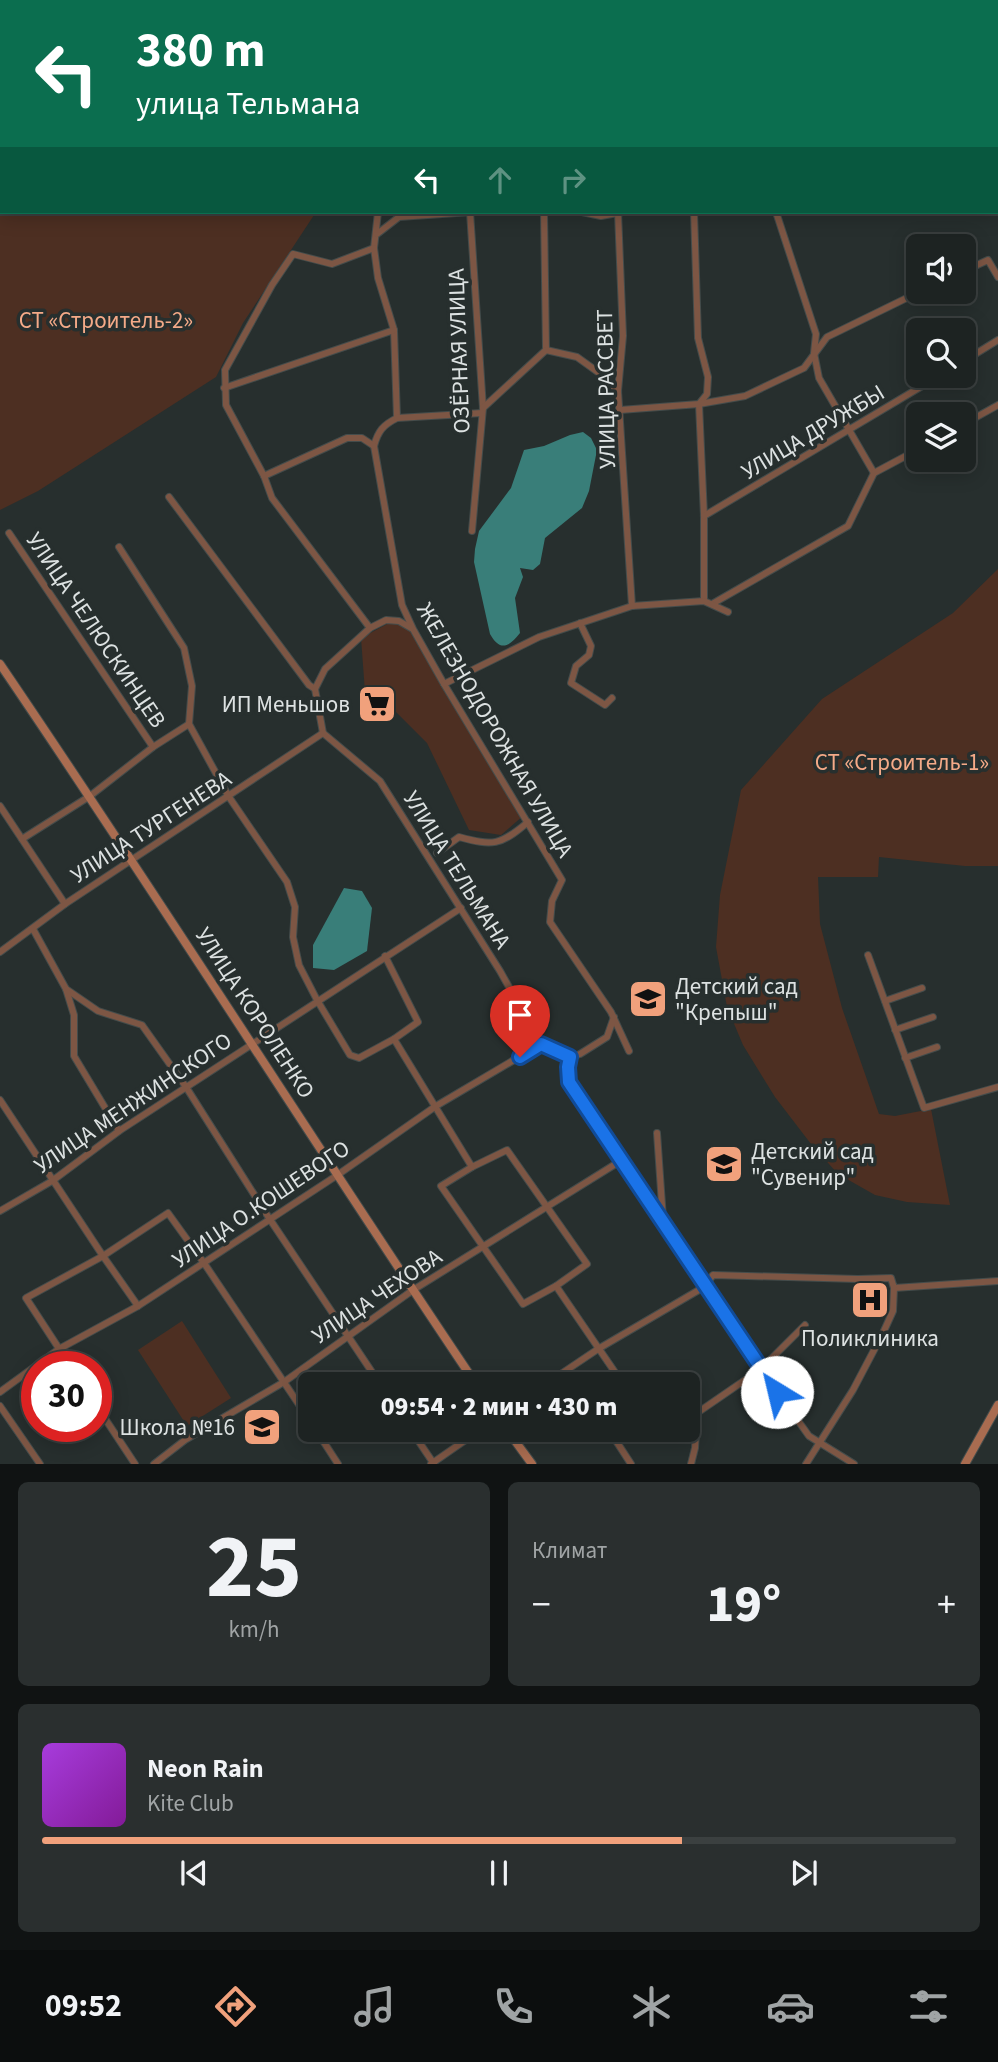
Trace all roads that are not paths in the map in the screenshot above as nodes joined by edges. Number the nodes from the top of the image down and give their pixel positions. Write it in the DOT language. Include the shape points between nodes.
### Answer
graph roads {
  1 [pos="378,214"];
  2 [pos="442,214"];
  3 [pos="471,214"];
  4 [pos="544,214"];
  5 [pos="592,214"];
  6 [pos="610,214"];
  7 [pos="620,214"];
  8 [pos="694,214"];
  9 [pos="778,214"];
  10 [pos="377,233"];
  11 [pos="374,248"];
  12 [pos="976,266"];
  13 [pos="998,277"];
  14 [pos="906,298"];
  15 [pos="394,330"];
  16 [pos="998,340"];
  17 [pos="546,350"];
  18 [pos="814,353"];
  19 [pos="976,354"];
  20 [pos="224,388"];
  21 [pos="919,388"];
  22 [pos="618,391"];
  23 [pos="699,404"];
  24 [pos="998,405"];
  25 [pos="482,410"];
  26 [pos="620,410"];
  27 [pos="976,417"];
  28 [pos="397,418"];
  29 [pos="850,430"];
  30 [pos="374,446"];
  31 [pos="906,456"];
  32 [pos="874,473"];
  33 [pos="264,476"];
  34 [pos="169,498"];
  35 [pos="704,516"];
  36 [pos="472,531"];
  37 [pos="9,533"];
  38 [pos="119,547"];
  39 [pos="704,601"];
  40 [pos="712,604"];
  41 [pos="632,606"];
  42 [pos="728,612"];
  43 [pos="580,623"];
  44 [pos="370,628"];
  45 [pos="413,629"];
  46 [pos="0,664"];
  47 [pos="444,684"];
  48 [pos="315,690"];
  49 [pos="612,698"];
  50 [pos="189,724"];
  51 [pos="323,733"];
  52 [pos="153,747"];
  53 [pos="90,796"];
  54 [pos="229,797"];
  55 [pos="0,806"];
  56 [pos="528,822"];
  57 [pos="22,839"];
  58 [pos="437,853"];
  59 [pos="132,859"];
  60 [pos="65,904"];
  61 [pos="461,908"];
  62 [pos="33,929"];
  63 [pos="0,951"];
  64 [pos="868,955"];
  65 [pos="385,956"];
  66 [pos="922,988"];
  67 [pos="66,989"];
  68 [pos="317,1000"];
  69 [pos="885,1001"];
  70 [pos="614,1017"];
  71 [pos="933,1017"];
  72 [pos="895,1030"];
  73 [pos="394,1040"];
  74 [pos="251,1042"];
  75 [pos="541,1044"];
  76 [pos="937,1047"];
  77 [pos="629,1051"];
  78 [pos="570,1057"];
  79 [pos="905,1059"];
  80 [pos="186,1087"];
  81 [pos="998,1087"];
  82 [pos="0,1100"];
  83 [pos="436,1106"];
  84 [pos="119,1130"];
  85 [pos="657,1133"];
  86 [pos="622,1160"];
  87 [pos="472,1167"];
  88 [pos="336,1176"];
  89 [pos="52,1181"];
  90 [pos="546,1207"];
  91 [pos="0,1211"];
  92 [pos="269,1218"];
  93 [pos="663,1222"];
  94 [pos="482,1247"];
  95 [pos="103,1256"];
  96 [pos="204,1263"];
  97 [pos="998,1282"];
  98 [pos="556,1286"];
  99 [pos="704,1286"];
  100 [pos="894,1288"];
  101 [pos="413,1290"];
  102 [pos="138,1306"];
  103 [pos="805,1325"];
  104 [pos="348,1338"];
  105 [pos="59,1349"];
  106 [pos="598,1349"];
  107 [pos="761,1369"];
  108 [pos="372,1372"];
  109 [pos="468,1372"];
  110 [pos="564,1372"];
  111 [pos="614,1372"];
  112 [pos="284,1381"];
  113 [pos="0,1392"];
  114 [pos="298,1403"];
  115 [pos="998,1405"];
  116 [pos="0,1406"];
  117 [pos="700,1410"];
  118 [pos="112,1429"];
  119 [pos="324,1442"];
  120 [pos="419,1442"];
  121 [pos="463,1442"];
  122 [pos="516,1442"];
  123 [pos="617,1442"];
  124 [pos="695,1442"];
  125 [pos="818,1443"];
  126 [pos="433,1463"];
  127 [pos="40,1464"];
  128 [pos="135,1464"];
  129 [pos="154,1464"];
  130 [pos="338,1464"];
  131 [pos="532,1464"];
  132 [pos="631,1464"];
  133 [pos="691,1464"];
  134 [pos="806,1464"];
  135 [pos="854,1464"];
  136 [pos="965,1464"];
  1 -- 10 [label="street"];
  2 -- 10 [label="street" via="399,217"];
  3 -- 25 [label="street, ОЗЁРНАЯ УЛИЦА"];
  4 -- 17 [label="street"];
  5 -- 6 [label="street"];
  7 -- 22 [label="street, УЛИЦА РАССВЕТ" via="623,336"];
  8 -- 23 [label="street" via="698,338 708,377 707,394"];
  9 -- 18 [label="street" via="816,334"];
  10 -- 11 [label="street"];
  11 -- 15 [label="street"];
  11 -- 20 [label="street" via="331,264 293,254 225,370"];
  12 -- 13 [label="street" via="988,260"];
  14 -- 18 [label="street" via="827,337"];
  15 -- 20 [label="street"];
  15 -- 28 [label="street"];
  16 -- 19 [label="street"];
  17 -- 22 [label="street" via="577,357"];
  17 -- 25 [label="street"];
  18 -- 23 [label="street" via="804,368 745,396"];
  18 -- 29 [label="street" via="819,377"];
  20 -- 33 [label="street" via="226,405"];
  21 -- 29 [label="street, УЛИЦА ДРУЖБЫ"];
  22 -- 26 [label="street, УЛИЦА РАССВЕТ"];
  23 -- 26 [label="street"];
  23 -- 35 [label="street"];
  24 -- 27 [label="street"];
  25 -- 28 [label="street"];
  25 -- 36 [label="street, ОЗЁРНАЯ УЛИЦА"];
  26 -- 41 [label="street, УЛИЦА РАССВЕТ"];
  28 -- 30 [label="street" via="377,433"];
  29 -- 32 [label="street"];
  29 -- 35 [label="street, УЛИЦА ДРУЖБЫ"];
  30 -- 33 [label="street" via="362,438 347,438"];
  30 -- 45 [label="street, ЖЕЛЕЗНОДОРОЖНАЯ УЛИЦА" via="402,605"];
  31 -- 32 [label="street"];
  32 -- 40 [label="street" via="848,526"];
  33 -- 44 [label="street" via="272,498"];
  34 -- 48 [label="street"];
  35 -- 39 [label="street"];
  37 -- 52 [label="street, УЛИЦА ЧЕЛЮСКИНЦЕВ"];
  38 -- 50 [label="street" via="184,649 192,686"];
  39 -- 40 [label="street"];
  39 -- 41 [label="street"];
  40 -- 42 [label="street"];
  41 -- 43 [label="street"];
  43 -- 47 [label="street" via="539,637"];
  43 -- 49 [label="street" via="591,646 571,682 605,705"];
  44 -- 45 [label="street" via="386,620"];
  44 -- 48 [label="street" via="325,669"];
  45 -- 47 [label="street, ЖЕЛЕЗНОДОРОЖНАЯ УЛИЦА"];
  46 -- 53 [label="street, УЛИЦА КОРОЛЕНКО"];
  47 -- 56 [label="street, ЖЕЛЕЗНОДОРОЖНАЯ УЛИЦА"];
  48 -- 51 [label="street"];
  50 -- 52 [label="street"];
  50 -- 54 [label="street, УЛИЦА ЧЕЛЮСКИНЦЕВ"];
  51 -- 54 [label="street, УЛИЦА ТУРГЕНЕВА"];
  51 -- 61 [label="street, УЛИЦА ТЕЛЬМАНА" via="380,781"];
  52 -- 53 [label="street"];
  53 -- 57 [label="street"];
  53 -- 59 [label="street, УЛИЦА КОРОЛЕНКО"];
  54 -- 59 [label="street, УЛИЦА ТУРГЕНЕВА"];
  54 -- 68 [label="street, УЛИЦА ЧЕЛЮСКИНЦЕВ" via="288,883 295,907 293,937 299,965"];
  55 -- 57 [label="street"];
  56 -- 58 [label="street" via="508,839 485,844 459,837"];
  56 -- 70 [label="street, ЖЕЛЕЗНОДОРОЖНАЯ УЛИЦА" via="562,880 551,901 550,922"];
  57 -- 60 [label="street"];
  59 -- 60 [label="street, УЛИЦА ТУРГЕНЕВА"];
  59 -- 74 [label="street, УЛИЦА КОРОЛЕНКО"];
  60 -- 62 [label="street, УЛИЦА ТУРГЕНЕВА"];
  61 -- 65 [label="street, УЛИЦА МЕНЖИНСКОГО"];
  61 -- 75 [label="street, УЛИЦА ТЕЛЬМАНА"];
  62 -- 63 [label="street, УЛИЦА ТУРГЕНЕВА"];
  62 -- 67 [label="street"];
  64 -- 69 [label="street"];
  65 -- 68 [label="street, УЛИЦА МЕНЖИНСКОГО"];
  65 -- 73 [label="street" via="418,1022"];
  66 -- 69 [label="street"];
  67 -- 80 [label="street" via="98,1011 142,1025"];
  67 -- 84 [label="street" via="74,1015 74,1056"];
  68 -- 73 [label="street, УЛИЦА ЧЕЛЮСКИНЦЕВ" via="349,1055 359,1058"];
  68 -- 74 [label="street, УЛИЦА МЕНЖИНСКОГО"];
  69 -- 72 [label="street"];
  70 -- 77 [label="street, ЖЕЛЕЗНОДОРОЖНАЯ УЛИЦА"];
  70 -- 78 [label="street" via="607,1037"];
  71 -- 72 [label="street"];
  72 -- 79 [label="street"];
  73 -- 83 [label="street"];
  74 -- 80 [label="street, УЛИЦА МЕНЖИНСКОГО"];
  74 -- 88 [label="street, УЛИЦА КОРОЛЕНКО"];
  75 -- 78 [label="street"];
  75 -- 83 [label="street, УЛИЦА О.КОШЕВОГО"];
  76 -- 79 [label="street"];
  78 -- 86 [label="street" via="569,1082"];
  79 -- 81 [label="street" via="924,1108"];
  80 -- 84 [label="street, УЛИЦА МЕНЖИНСКОГО"];
  80 -- 92 [label="street"];
  82 -- 89 [label="street"];
  83 -- 87 [label="street"];
  83 -- 88 [label="street, УЛИЦА О.КОШЕВОГО"];
  84 -- 89 [label="street, УЛИЦА МЕНЖИНСКОГО"];
  85 -- 93 [label="street"];
  86 -- 90 [label="street, УЛИЦА ЧЕХОВА"];
  86 -- 93 [label="street"];
  87 -- 90 [label="street" via="507,1150"];
  87 -- 94 [label="street" via="441,1186"];
  88 -- 92 [label="street, УЛИЦА О.КОШЕВОГО"];
  88 -- 101 [label="street, УЛИЦА КОРОЛЕНКО"];
  89 -- 91 [label="street, УЛИЦА МЕНЖИНСКОГО"];
  89 -- 95 [label="street"];
  90 -- 94 [label="street, УЛИЦА ЧЕХОВА"];
  90 -- 98 [label="street" via="587,1264"];
  92 -- 96 [label="street, УЛИЦА О.КОШЕВОГО"];
  92 -- 104 [label="street"];
  93 -- 99 [label="street"];
  94 -- 98 [label="street" via="523,1304"];
  94 -- 101 [label="street, УЛИЦА ЧЕХОВА"];
  95 -- 96 [label="street" via="168,1213"];
  95 -- 102 [label="street"];
  95 -- 105 [label="street" via="26,1298"];
  96 -- 102 [label="street, УЛИЦА О.КОШЕВОГО"];
  96 -- 112 [label="street"];
  97 -- 100 [label="street"];
  98 -- 106 [label="street"];
  99 -- 100 [label="street" via="713,1275 891,1278"];
  99 -- 106 [label="street"];
  99 -- 107 [label="street"];
  100 -- 125 [label="street" via="893,1311 883,1333"];
  101 -- 104 [label="street, УЛИЦА ЧЕХОВА"];
  101 -- 109 [label="street, УЛИЦА КОРОЛЕНКО"];
  102 -- 105 [label="street, УЛИЦА О.КОШЕВОГО"];
  103 -- 107 [label="street"];
  104 -- 108 [label="street"];
  104 -- 112 [label="street, УЛИЦА ЧЕХОВА"];
  105 -- 113 [label="street, УЛИЦА О.КОШЕВОГО"];
  106 -- 110 [label="street"];
  106 -- 111 [label="street"];
  107 -- 117 [label="street"];
  107 -- 125 [label="street"];
  112 -- 114 [label="street"];
  112 -- 129 [label="street, УЛИЦА ЧЕХОВА" via="185,1440"];
  115 -- 136 [label="street"];
  116 -- 127 [label="street"];
  118 -- 128 [label="street"];
  119 -- 130 [label="street"];
  120 -- 126 [label="street"];
  121 -- 126 [label="street"];
  122 -- 131 [label="street"];
  123 -- 132 [label="street"];
  124 -- 133 [label="street"];
  125 -- 134 [label="street"];
  125 -- 135 [label="street"];
}
